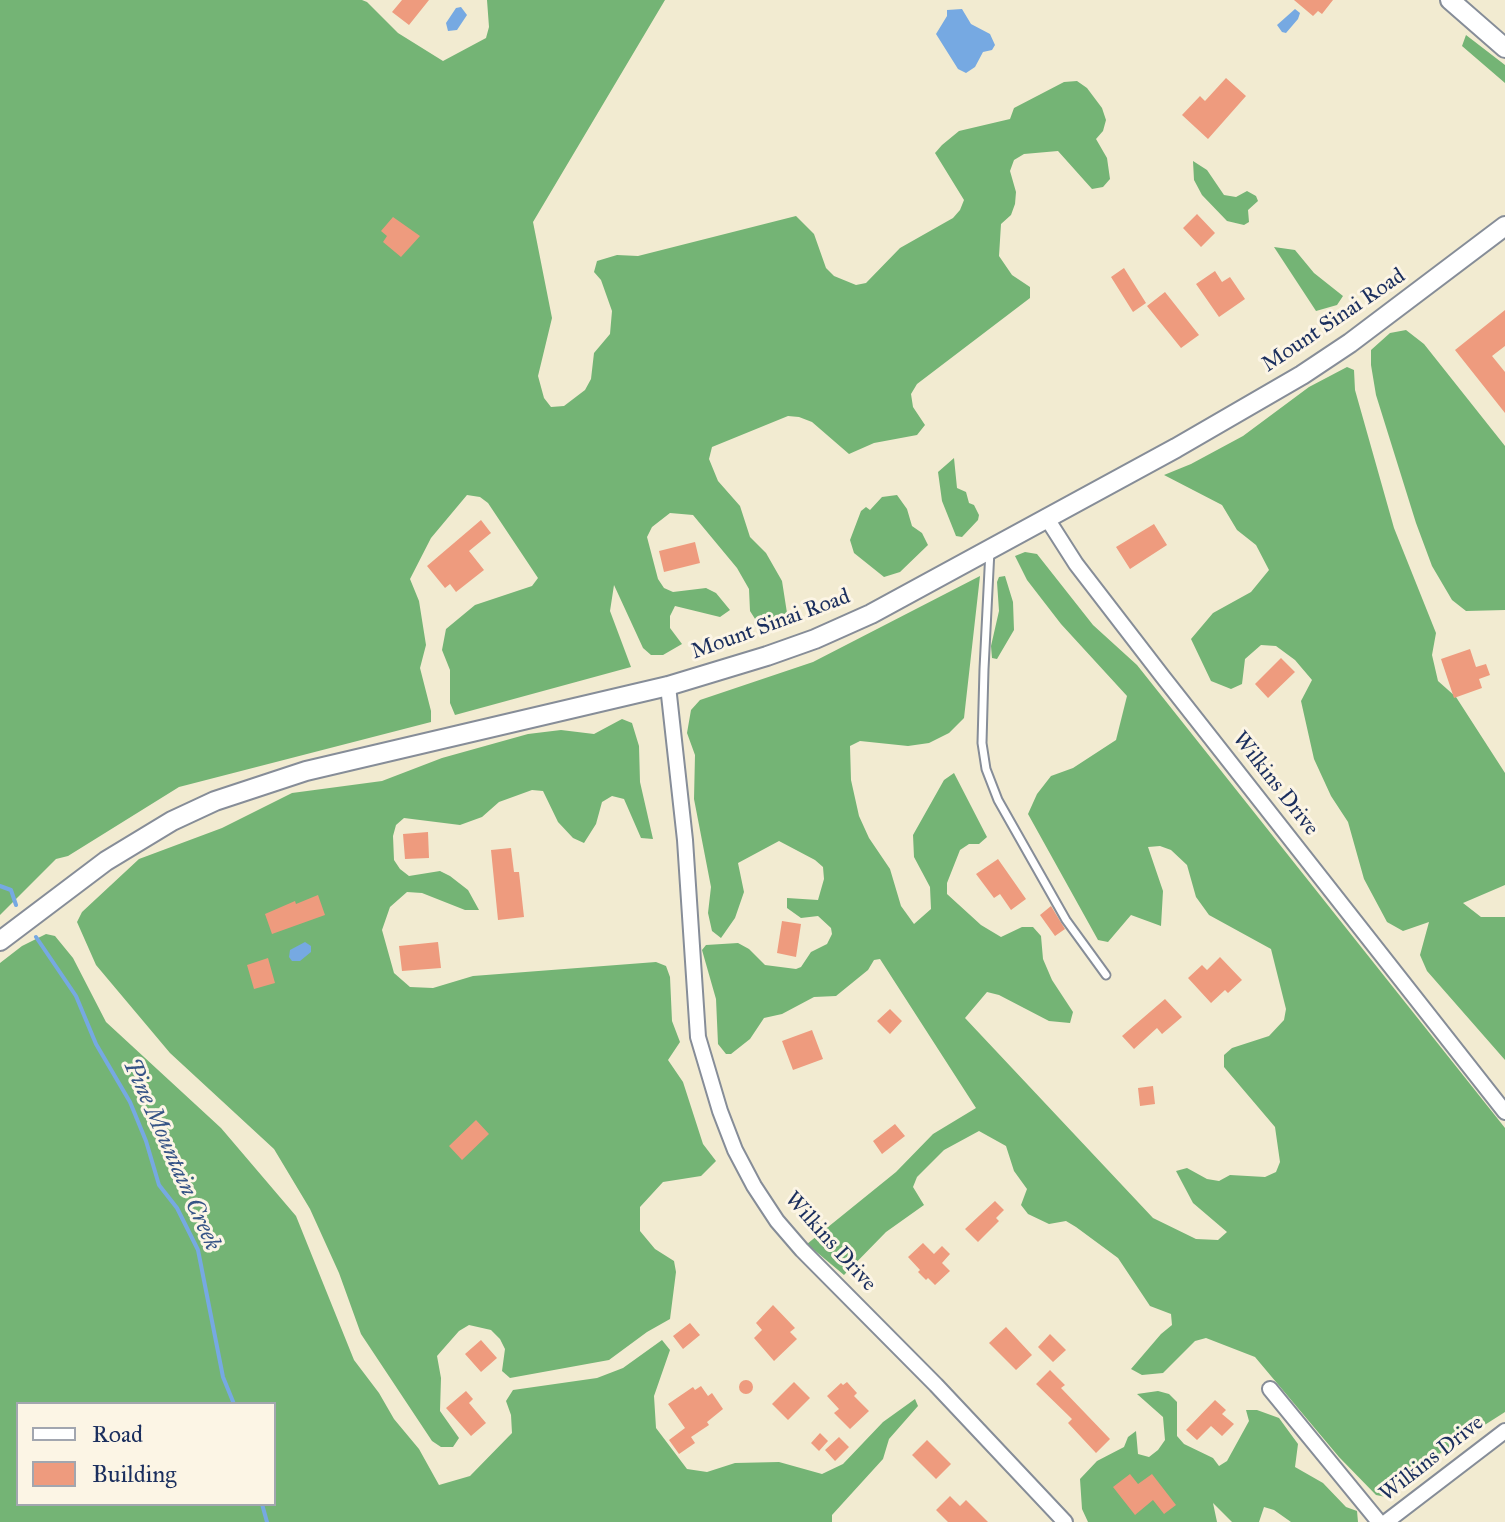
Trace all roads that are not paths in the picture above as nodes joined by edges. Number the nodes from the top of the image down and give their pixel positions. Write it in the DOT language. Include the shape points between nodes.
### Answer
graph roads {
  1 [pos="1450,0"];
  2 [pos="1505,48"];
  3 [pos="1505,226"];
  4 [pos="1046,517"];
  5 [pos="991,548"];
  6 [pos="668,686"];
  7 [pos="0,941"];
  8 [pos="1106,975"];
  9 [pos="1505,1112"];
  10 [pos="1270,1389"];
  11 [pos="1505,1431"];
  12 [pos="1065,1522"];
  13 [pos="1379,1522"];
  14 [pos="1386,1522"];
  1 -- 2 [label="street"];
  3 -- 4 [label="street, Mount Sinai Road" via="1302,375"];
  4 -- 5 [label="street, Mount Sinai Road"];
  4 -- 9 [label="street, Wilkins Drive" via="1163,677"];
  5 -- 6 [label="street, Mount Sinai Road" via="815,639"];
  5 -- 8 [label="lane" via="982,743 986,769 1066,920"];
  6 -- 7 [label="street, Mount Sinai Road" via="306,771 215,801 106,861"];
  6 -- 12 [label="street, Wilkins Drive" via="698,1037 735,1150 777,1221 802,1250"];
  10 -- 13 [label="street, Wilkins Drive"];
  11 -- 14 [label="street, Wilkins Drive"];
}
